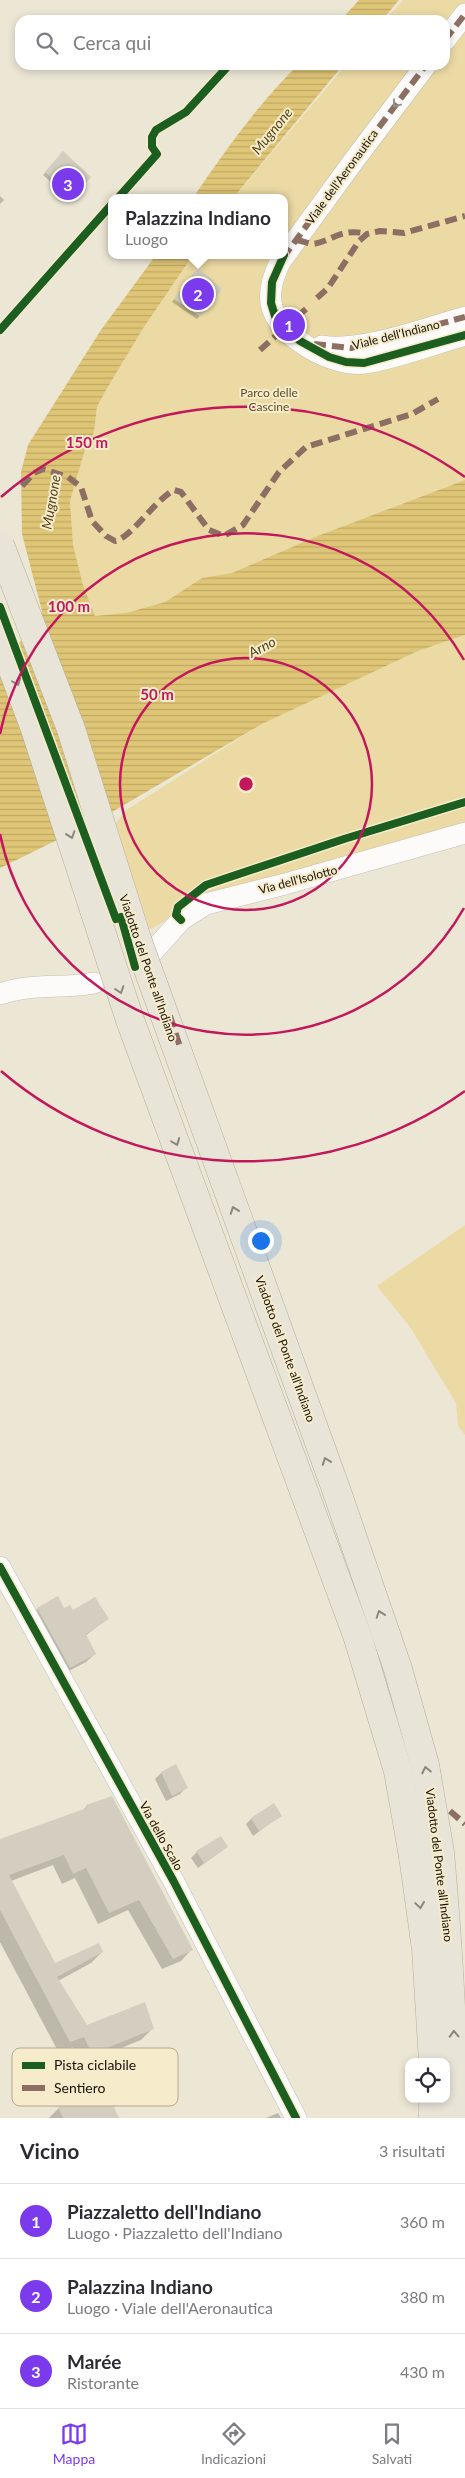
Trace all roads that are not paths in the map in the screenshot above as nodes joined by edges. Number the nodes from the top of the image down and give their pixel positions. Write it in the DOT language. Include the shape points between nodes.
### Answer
graph roads {
  1 [pos="465,14"];
  2 [pos="450,34"];
  3 [pos="422,70"];
  4 [pos="288,251"];
  5 [pos="282,259"];
  6 [pos="465,317"];
  7 [pos="465,335"];
  8 [pos="328,352"];
  9 [pos="0,545"];
  10 [pos="0,636"];
  11 [pos="465,832"];
  12 [pos="148,957"];
  13 [pos="94,983"];
  14 [pos="0,994"];
  15 [pos="0,1567"];
  16 [pos="433,2058"];
  17 [pos="433,2103"];
  18 [pos="296,2118"];
  19 [pos="433,2118"];
  20 [pos="454,2118"];
  1 -- 2 [label="street"];
  3 -- 4 [label="street, Viale dell'Aeronautica, one-way"];
  5 -- 8 [label="street, Viale dell'Aeronautica, one-way" via="273,276 271,295 276,316 300,341"];
  6 -- 8 [label="street, Viale dell'Indiano" via="363,346"];
  7 -- 8 [label="street" via="364,363"];
  20 -- 9 [label="highway, Viadotto del Ponte all'Indiano, one-way, bridge" via="453,2008 440,1852 425,1764 398,1669 140,948 71,729"];
  10 -- 16 [label="highway, Viadotto del Ponte all'Indiano, one-way, bridge" via="37,735 130,1020 358,1638 398,1771 426,1949"];
  11 -- 12 [label="street, Via dell'Isolotto" via="206,904 181,920"];
  13 -- 14 [label="street" via="26,988"];
  15 -- 18 [label="street, Via dello Scalo" via="174,1882"];
  17 -- 19 [label="highway"];
}
